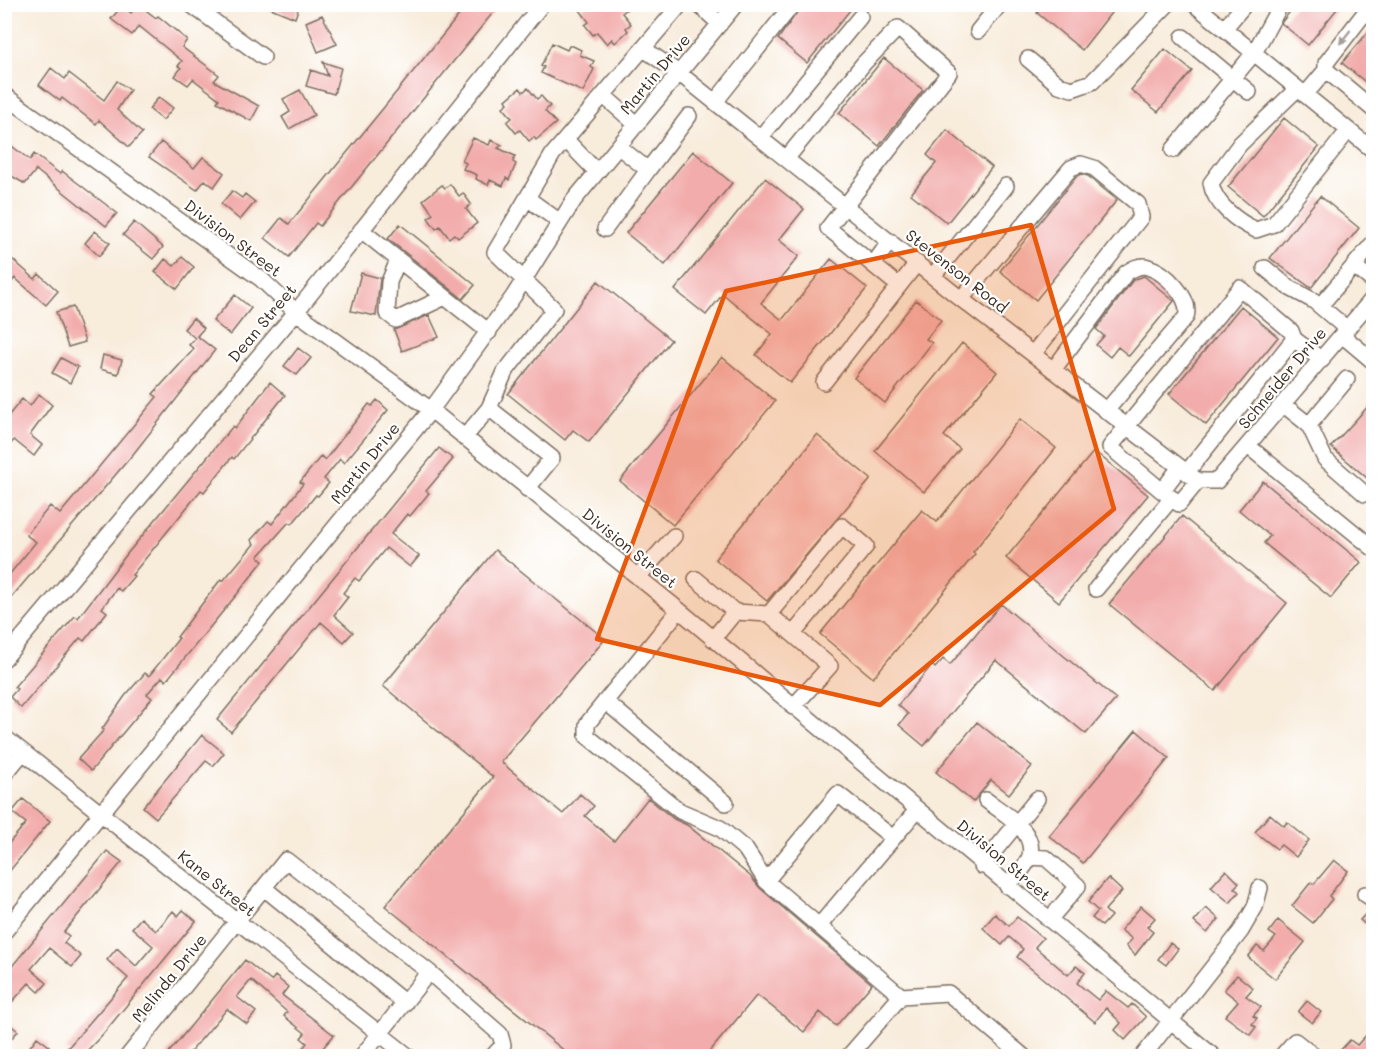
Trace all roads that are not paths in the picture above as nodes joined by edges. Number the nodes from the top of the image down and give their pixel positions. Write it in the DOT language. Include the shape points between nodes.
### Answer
graph roads {
  1 [pos="190,4"];
  2 [pos="542,4"];
  3 [pos="681,4"];
  4 [pos="698,4"];
  5 [pos="736,4"];
  6 [pos="793,4"];
  7 [pos="1000,4"];
  8 [pos="1168,4"];
  9 [pos="1194,4"];
  10 [pos="1245,4"];
  11 [pos="1281,4"];
  12 [pos="1374,15"];
  13 [pos="860,17"];
  14 [pos="720,24"];
  15 [pos="1224,29"];
  16 [pos="978,31"];
  17 [pos="1184,37"];
  18 [pos="644,49"];
  19 [pos="1254,53"];
  20 [pos="263,57"];
  21 [pos="1028,59"];
  22 [pos="1326,70"];
  23 [pos="680,74"];
  24 [pos="1233,78"];
  25 [pos="1249,92"];
  26 [pos="1301,92"];
  27 [pos="4,95"];
  28 [pos="604,96"];
  29 [pos="715,102"];
  30 [pos="1374,110"];
  31 [pos="689,116"];
  32 [pos="637,125"];
  33 [pos="1348,131"];
  34 [pos="760,138"];
  35 [pos="566,140"];
  36 [pos="618,147"];
  37 [pos="1173,150"];
  38 [pos="1374,151"];
  39 [pos="786,159"];
  40 [pos="648,170"];
  41 [pos="597,172"];
  42 [pos="1006,186"];
  43 [pos="527,198"];
  44 [pos="845,206"];
  45 [pos="560,222"];
  46 [pos="605,229"];
  47 [pos="361,230"];
  48 [pos="890,242"];
  49 [pos="1374,242"];
  50 [pos="398,260"];
  51 [pos="917,263"];
  52 [pos="873,265"];
  53 [pos="1354,266"];
  54 [pos="1265,268"];
  55 [pos="933,276"];
  56 [pos="522,279"];
  57 [pos="1374,282"];
  58 [pos="900,286"];
  59 [pos="445,297"];
  60 [pos="1374,297"];
  61 [pos="961,298"];
  62 [pos="1320,306"];
  63 [pos="296,312"];
  64 [pos="489,332"];
  65 [pos="1345,332"];
  66 [pos="1294,339"];
  67 [pos="1033,354"];
  68 [pos="1322,360"];
  69 [pos="1374,362"];
  70 [pos="1053,370"];
  71 [pos="1347,380"];
  72 [pos="824,382"];
  73 [pos="1284,405"];
  74 [pos="489,408"];
  75 [pos="431,410"];
  76 [pos="1106,411"];
  77 [pos="1309,425"];
  78 [pos="1127,427"];
  79 [pos="464,438"];
  80 [pos="1248,446"];
  81 [pos="1188,474"];
  82 [pos="527,489"];
  83 [pos="1365,494"];
  84 [pos="1167,495"];
  85 [pos="674,536"];
  86 [pos="1374,549"];
  87 [pos="638,577"];
  88 [pos="696,579"];
  89 [pos="1096,589"];
  90 [pos="678,610"];
  91 [pos="735,612"];
  92 [pos="769,614"];
  93 [pos="793,634"];
  94 [pos="713,639"];
  95 [pos="4,659"];
  96 [pos="605,701"];
  97 [pos="793,707"];
  98 [pos="4,737"];
  99 [pos="23,752"];
  100 [pos="4,775"];
  101 [pos="1037,799"];
  102 [pos="986,800"];
  103 [pos="726,802"];
  104 [pos="916,810"];
  105 [pos="102,813"];
  106 [pos="1017,824"];
  107 [pos="893,838"];
  108 [pos="1030,857"];
  109 [pos="982,866"];
  110 [pos="766,881"];
  111 [pos="1007,886"];
  112 [pos="264,888"];
  113 [pos="1260,888"];
  114 [pos="1049,920"];
  115 [pos="237,923"];
  116 [pos="819,926"];
  117 [pos="4,932"];
  118 [pos="429,972"];
  119 [pos="901,996"];
  120 [pos="405,1003"];
  121 [pos="1171,1021"];
  122 [pos="381,1034"];
  123 [pos="128,1056"];
  124 [pos="362,1056"];
  125 [pos="408,1056"];
  126 [pos="493,1056"];
  127 [pos="849,1056"];
  128 [pos="1023,1056"];
  129 [pos="1143,1056"];
  130 [pos="1213,1056"];
  131 [pos="1282,1056"];
  132 [pos="1314,1056"];
  1 -- 20 [label="street"];
  2 -- 47 [label="street, Dean Street"];
  3 -- 18 [label="street"];
  4 -- 14 [label="street"];
  5 -- 14 [label="street, Martin Drive"];
  6 -- 29 [label="street"];
  7 -- 16 [label="street"];
  8 -- 21 [label="street" via="1092,82 1072,89 1059,85"];
  9 -- 15 [label="street"];
  10 -- 15 [label="street"];
  11 -- 19 [label="street"];
  12 -- 22 [label="street, one-way" via="1363,15 1326,63"];
  13 -- 34 [label="street"];
  14 -- 23 [label="street, Martin Drive"];
  15 -- 19 [label="street"];
  17 -- 24 [label="street"];
  18 -- 23 [label="street, Stevenson Road"];
  18 -- 28 [label="street"];
  19 -- 24 [label="street"];
  19 -- 26 [label="street"];
  22 -- 26 [label="street"];
  22 -- 30 [label="street"];
  23 -- 29 [label="street, Stevenson Road"];
  23 -- 32 [label="street, Martin Drive"];
  24 -- 25 [label="street"];
  24 -- 37 [label="street"];
  26 -- 33 [label="street"];
  26 -- 33 [label="street" via="1240,144 1211,183 1212,191 1236,218 1256,230 1274,224"];
  27 -- 63 [label="street, Division Street" via="261,279"];
  28 -- 32 [label="street"];
  28 -- 35 [label="street"];
  29 -- 34 [label="street, Stevenson Road"];
  31 -- 40 [label="street"];
  32 -- 36 [label="street, Martin Drive"];
  33 -- 38 [label="street"];
  34 -- 39 [label="street, Stevenson Road"];
  35 -- 41 [label="street"];
  35 -- 43 [label="street"];
  36 -- 40 [label="street"];
  36 -- 41 [label="street, Martin Drive"];
  39 -- 44 [label="street, Stevenson Road"];
  39 -- 44 [label="street" via="864,63 898,28 949,73"];
  40 -- 46 [label="street"];
  41 -- 45 [label="street, Martin Drive"];
  42 -- 55 [label="street"];
  43 -- 45 [label="street"];
  43 -- 56 [label="street" via="495,252"];
  44 -- 48 [label="street, Stevenson Road"];
  44 -- 52 [label="street" via="828,228"];
  45 -- 56 [label="street, Martin Drive"];
  47 -- 50 [label="street"];
  47 -- 63 [label="street, Dean Street"];
  48 -- 51 [label="street, Stevenson Road"];
  48 -- 52 [label="street"];
  49 -- 53 [label="street"];
  50 -- 59 [label="street"];
  50 -- 59 [label="street" via="389,282 387,313 396,320"];
  51 -- 55 [label="street, Stevenson Road"];
  51 -- 58 [label="street"];
  52 -- 58 [label="street"];
  53 -- 57 [label="street"];
  53 -- 62 [label="street"];
  54 -- 62 [label="street"];
  55 -- 61 [label="street, Stevenson Road"];
  56 -- 64 [label="street, Martin Drive"];
  56 -- 74 [label="street" via="554,309 505,372"];
  58 -- 72 [label="street"];
  59 -- 64 [label="street"];
  60 -- 65 [label="street, Schneider Drive"];
  61 -- 67 [label="street, Stevenson Road"];
  61 -- 67 [label="street" via="1071,168 1081,164 1094,168 1138,204 1141,217"];
  62 -- 65 [label="street"];
  63 -- 75 [label="street, Division Street"];
  63 -- 95 [label="street, Dean Street"];
  64 -- 75 [label="street, Martin Drive"];
  65 -- 68 [label="street, Schneider Drive"];
  65 -- 69 [label="street"];
  66 -- 68 [label="street"];
  66 -- 78 [label="street" via="1291,331 1240,288"];
  66 -- 81 [label="street"];
  67 -- 70 [label="street, Stevenson Road"];
  68 -- 73 [label="street, Schneider Drive"];
  70 -- 76 [label="street, Stevenson Road"];
  70 -- 76 [label="street" via="1126,273 1148,267 1180,289 1186,316"];
  71 -- 77 [label="street"];
  73 -- 77 [label="street"];
  73 -- 80 [label="street, Schneider Drive"];
  74 -- 79 [label="street"];
  74 -- 82 [label="street" via="552,458"];
  75 -- 79 [label="street, Division Street"];
  75 -- 105 [label="street, Martin Drive"];
  76 -- 78 [label="street, Stevenson Road"];
  77 -- 83 [label="street" via="1325,459"];
  78 -- 81 [label="street, Stevenson Road"];
  78 -- 84 [label="street" via="1110,447"];
  79 -- 82 [label="street, Division Street"];
  80 -- 81 [label="street, Schneider Drive" via="1217,481"];
  80 -- 86 [label="street"];
  81 -- 84 [label="street"];
  81 -- 84 [label="street" via="1179,504"];
  82 -- 87 [label="street, Division Street"];
  84 -- 89 [label="street"];
  85 -- 87 [label="street"];
  87 -- 90 [label="street, Division Street"];
  88 -- 91 [label="street"];
  90 -- 94 [label="street, Division Street"];
  90 -- 96 [label="street"];
  91 -- 92 [label="street"];
  91 -- 94 [label="street"];
  92 -- 93 [label="street"];
  92 -- 93 [label="street" via="842,526 866,546"];
  93 -- 97 [label="street" via="830,666"];
  94 -- 97 [label="street, Division Street"];
  96 -- 103 [label="street"];
  96 -- 110 [label="street" via="586,724 587,735 680,811 720,828 746,850"];
  97 -- 104 [label="street, Division Street"];
  98 -- 99 [label="street, Kane Street"];
  99 -- 100 [label="street"];
  99 -- 105 [label="street, Kane Street"];
  101 -- 106 [label="street"];
  102 -- 106 [label="street"];
  104 -- 107 [label="street"];
  104 -- 109 [label="street, Division Street"];
  105 -- 115 [label="street, Kane Street"];
  105 -- 117 [label="street, Martin Drive"];
  106 -- 108 [label="street" via="1029,839"];
  106 -- 109 [label="street"];
  107 -- 110 [label="street" via="838,794"];
  107 -- 116 [label="street"];
  108 -- 111 [label="street"];
  108 -- 114 [label="street" via="1047,858 1078,886"];
  109 -- 111 [label="street, Division Street"];
  110 -- 116 [label="street"];
  111 -- 114 [label="street, Division Street"];
  112 -- 115 [label="street, Melinda Drive"];
  112 -- 118 [label="street, Melinda Drive" via="286,860"];
  112 -- 120 [label="street"];
  113 -- 121 [label="street" via="1256,907 1241,931"];
  114 -- 121 [label="street, Division Street"];
  115 -- 122 [label="street, Kane Street"];
  115 -- 123 [label="street, Melinda Drive"];
  116 -- 119 [label="street"];
  118 -- 120 [label="street"];
  118 -- 126 [label="street" via="500,1034 503,1045"];
  119 -- 127 [label="street"];
  119 -- 128 [label="street" via="948,993"];
  120 -- 122 [label="street"];
  121 -- 129 [label="street"];
  121 -- 130 [label="street, Division Street"];
  122 -- 124 [label="street"];
  122 -- 125 [label="street, Kane Street"];
  131 -- 132 [label="street" via="1296,1041"];
}
